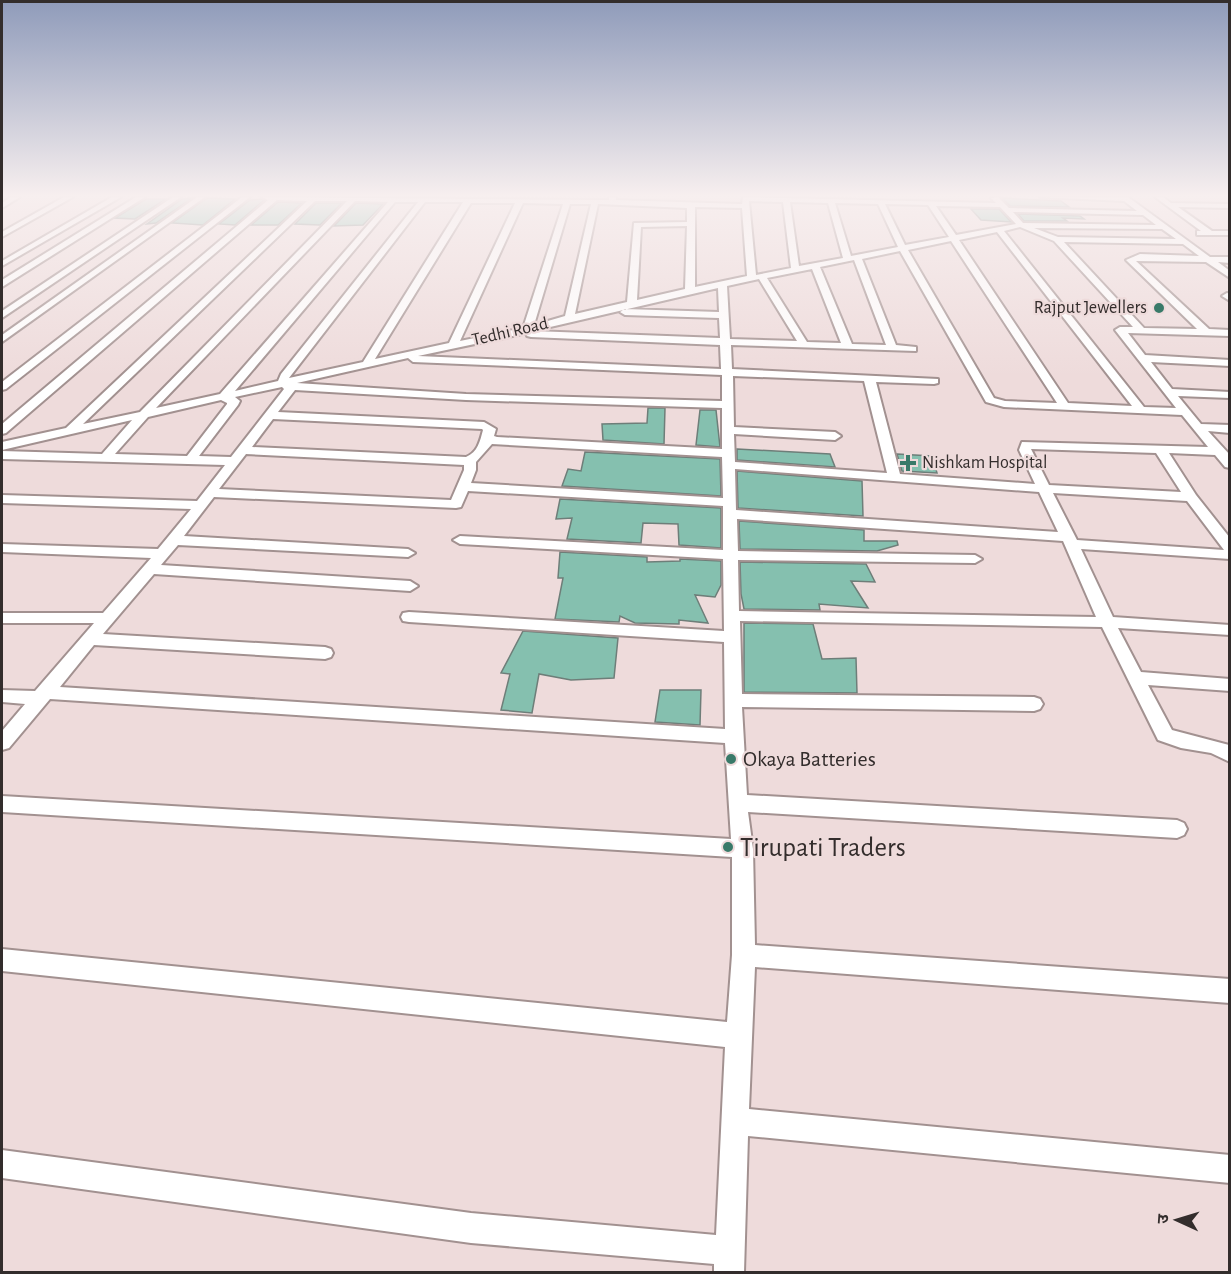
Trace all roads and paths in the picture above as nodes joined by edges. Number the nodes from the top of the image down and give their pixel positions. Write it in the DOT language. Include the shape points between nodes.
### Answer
graph roads {
  1 [pos="15,256"];
  2 [pos="46,256"];
  3 [pos="89,256"];
  4 [pos="118,256"];
  5 [pos="170,256"];
  6 [pos="206,256"];
  7 [pos="253,256"];
  8 [pos="297,256"];
  9 [pos="344,256"];
  10 [pos="373,256"];
  11 [pos="429,256"];
  12 [pos="494,256"];
  13 [pos="550,256"];
  14 [pos="583,256"];
  15 [pos="635,256"];
  16 [pos="690,256"];
  17 [pos="754,256"];
  18 [pos="793,256"];
  19 [pos="907,256"];
  20 [pos="967,256"];
  21 [pos="1021,256"];
  22 [pos="1073,256"];
  23 [pos="1201,256"];
  24 [pos="852,257"];
  25 [pos="1206,260"];
  26 [pos="1230,260"];
  27 [pos="2,264"];
  28 [pos="815,265"];
  29 [pos="795,269"];
  30 [pos="1230,275"];
  31 [pos="757,277"];
  32 [pos="2,284"];
  33 [pos="722,284"];
  34 [pos="690,291"];
  35 [pos="632,304"];
  36 [pos="600,311"];
  37 [pos="2,315"];
  38 [pos="722,315"];
  39 [pos="569,318"];
  40 [pos="528,328"];
  41 [pos="1140,329"];
  42 [pos="1205,331"];
  43 [pos="515,333"];
  44 [pos="1230,333"];
  45 [pos="2,339"];
  46 [pos="723,342"];
  47 [pos="453,345"];
  48 [pos="804,345"];
  49 [pos="848,347"];
  50 [pos="892,348"];
  51 [pos="912,349"];
  52 [pos="397,357"];
  53 [pos="1143,358"];
  54 [pos="1230,363"];
  55 [pos="367,364"];
  56 [pos="727,372"];
  57 [pos="869,378"];
  58 [pos="934,381"];
  59 [pos="287,385"];
  60 [pos="2,387"];
  61 [pos="1171,392"];
  62 [pos="223,396"];
  63 [pos="1230,396"];
  64 [pos="727,405"];
  65 [pos="1065,407"];
  66 [pos="1141,410"];
  67 [pos="1184,412"];
  68 [pos="143,415"];
  69 [pos="269,415"];
  70 [pos="1197,427"];
  71 [pos="1230,429"];
  72 [pos="2,430"];
  73 [pos="727,430"];
  74 [pos="70,431"];
  75 [pos="835,436"];
  76 [pos="489,440"];
  77 [pos="2,446"];
  78 [pos="1160,449"];
  79 [pos="1219,452"];
  80 [pos="2,455"];
  81 [pos="239,456"];
  82 [pos="105,458"];
  83 [pos="728,459"];
  84 [pos="190,460"];
  85 [pos="470,460"];
  86 [pos="1230,464"];
  87 [pos="895,478"];
  88 [pos="464,487"];
  89 [pos="1046,489"];
  90 [pos="1191,497"];
  91 [pos="2,499"];
  92 [pos="203,499"];
  93 [pos="729,508"];
  94 [pos="174,540"];
  95 [pos="460,540"];
  96 [pos="1070,541"];
  97 [pos="2,548"];
  98 [pos="1230,548"];
  99 [pos="408,553"];
  100 [pos="162,554"];
  101 [pos="730,555"];
  102 [pos="1230,555"];
  103 [pos="975,559"];
  104 [pos="150,569"];
  105 [pos="410,586"];
  106 [pos="732,616"];
  107 [pos="408,617"];
  108 [pos="2,618"];
  109 [pos="105,618"];
  110 [pos="1107,622"];
  111 [pos="1230,630"];
  112 [pos="732,637"];
  113 [pos="88,639"];
  114 [pos="325,653"];
  115 [pos="1135,678"];
  116 [pos="1230,685"];
  117 [pos="41,695"];
  118 [pos="2,696"];
  119 [pos="733,700"];
  120 [pos="1034,704"];
  121 [pos="735,737"];
  122 [pos="2,743"];
  123 [pos="1228,751"];
  124 [pos="737,803"];
  125 [pos="2,804"];
  126 [pos="1177,829"];
  127 [pos="742,849"];
  128 [pos="744,955"];
  129 [pos="2,960"];
  130 [pos="1230,991"];
  131 [pos="738,1035"];
  132 [pos="735,1121"];
  133 [pos="2,1164"];
  134 [pos="1230,1169"];
  135 [pos="729,1262"];
  1 -- 27 [label="street"];
  2 -- 32 [label="street"];
  3 -- 37 [label="street"];
  4 -- 45 [label="street"];
  5 -- 60 [label="street"];
  6 -- 72 [label="street"];
  7 -- 74 [label="street"];
  8 -- 68 [label="street"];
  9 -- 62 [label="street"];
  10 -- 59 [label="street" via="285,376"];
  11 -- 55 [label="street"];
  12 -- 47 [label="street"];
  13 -- 40 [label="street"];
  14 -- 39 [label="street"];
  15 -- 35 [label="street"];
  16 -- 34 [label="street"];
  17 -- 31 [label="street"];
  18 -- 29 [label="street"];
  19 -- 65 [label="street" via="987,398 1004,404"];
  20 -- 65 [label="street"];
  21 -- 66 [label="street"];
  22 -- 41 [label="street"];
  23 -- 25 [label="street"];
  24 -- 28 [label="street, Tedhi Road"];
  24 -- 50 [label="street"];
  25 -- 26 [label="street"];
  25 -- 30 [label="street"];
  25 -- 42 [label="street" via="1130,260"];
  28 -- 29 [label="street, Tedhi Road"];
  28 -- 49 [label="street"];
  29 -- 31 [label="street, Tedhi Road"];
  31 -- 33 [label="street, Tedhi Road"];
  31 -- 48 [label="street"];
  33 -- 34 [label="street, Tedhi Road"];
  33 -- 38 [label="street"];
  34 -- 35 [label="street, Tedhi Road"];
  35 -- 36 [label="street, Tedhi Road"];
  36 -- 38 [label="street"];
  36 -- 39 [label="street, Tedhi Road"];
  38 -- 46 [label="street"];
  39 -- 40 [label="street, Tedhi Road"];
  40 -- 43 [label="street, Tedhi Road"];
  41 -- 42 [label="street"];
  41 -- 53 [label="street" via="1120,330"];
  42 -- 44 [label="street"];
  43 -- 46 [label="street"];
  43 -- 47 [label="street, Tedhi Road"];
  46 -- 48 [label="street"];
  46 -- 56 [label="street"];
  47 -- 52 [label="street, Tedhi Road"];
  48 -- 49 [label="street"];
  49 -- 50 [label="street"];
  50 -- 51 [label="street"];
  52 -- 55 [label="street, Tedhi Road"];
  52 -- 56 [label="street"];
  53 -- 54 [label="street"];
  53 -- 61 [label="street"];
  55 -- 59 [label="street, Tedhi Road"];
  56 -- 57 [label="street"];
  56 -- 64 [label="street"];
  57 -- 58 [label="street"];
  57 -- 87 [label="street"];
  59 -- 62 [label="street, Tedhi Road"];
  59 -- 64 [label="street" via="466,397"];
  59 -- 69 [label="street"];
  61 -- 63 [label="street"];
  61 -- 67 [label="street"];
  62 -- 68 [label="street, Tedhi Road"];
  62 -- 84 [label="street" via="234,401 232,405"];
  64 -- 73 [label="street"];
  65 -- 66 [label="street"];
  66 -- 67 [label="street"];
  67 -- 70 [label="street"];
  68 -- 74 [label="street, Tedhi Road"];
  68 -- 82 [label="street"];
  69 -- 76 [label="street" via="484,426 490,429"];
  69 -- 81 [label="street"];
  70 -- 71 [label="street"];
  70 -- 79 [label="street"];
  73 -- 75 [label="street"];
  73 -- 83 [label="street"];
  74 -- 77 [label="street, Tedhi Road"];
  76 -- 83 [label="street"];
  76 -- 85 [label="street"];
  78 -- 79 [label="street"];
  78 -- 89 [label="street" via="1026,444 1025,450"];
  78 -- 90 [label="street"];
  79 -- 86 [label="street"];
  80 -- 82 [label="street"];
  81 -- 84 [label="street"];
  81 -- 85 [label="street"];
  81 -- 92 [label="street"];
  82 -- 84 [label="street"];
  83 -- 87 [label="street"];
  83 -- 93 [label="street"];
  85 -- 88 [label="street"];
  87 -- 89 [label="street"];
  88 -- 92 [label="street" via="456,504"];
  88 -- 93 [label="street"];
  89 -- 90 [label="street"];
  89 -- 96 [label="street"];
  90 -- 98 [label="street"];
  91 -- 92 [label="street"];
  92 -- 94 [label="street"];
  93 -- 96 [label="street"];
  93 -- 101 [label="street"];
  94 -- 99 [label="street"];
  94 -- 100 [label="street"];
  95 -- 101 [label="street"];
  96 -- 102 [label="street"];
  96 -- 110 [label="street"];
  97 -- 100 [label="street"];
  100 -- 104 [label="street"];
  101 -- 103 [label="street"];
  101 -- 106 [label="street"];
  104 -- 105 [label="street"];
  104 -- 109 [label="street"];
  106 -- 110 [label="street"];
  106 -- 112 [label="street"];
  107 -- 112 [label="street"];
  108 -- 109 [label="street"];
  109 -- 113 [label="street"];
  110 -- 111 [label="street"];
  110 -- 115 [label="street"];
  112 -- 119 [label="street"];
  113 -- 114 [label="street"];
  113 -- 117 [label="street"];
  115 -- 116 [label="street"];
  115 -- 123 [label="street" via="1165,735"];
  117 -- 118 [label="street"];
  117 -- 121 [label="street"];
  117 -- 122 [label="street"];
  119 -- 120 [label="street"];
  119 -- 121 [label="street"];
  121 -- 124 [label="street"];
  124 -- 126 [label="street"];
  124 -- 127 [label="street"];
  125 -- 127 [label="street"];
  127 -- 128 [label="street"];
  128 -- 130 [label="street"];
  128 -- 131 [label="street"];
  129 -- 131 [label="street"];
  131 -- 132 [label="street"];
  132 -- 134 [label="street"];
  132 -- 135 [label="street"];
  133 -- 135 [label="street"];
}
